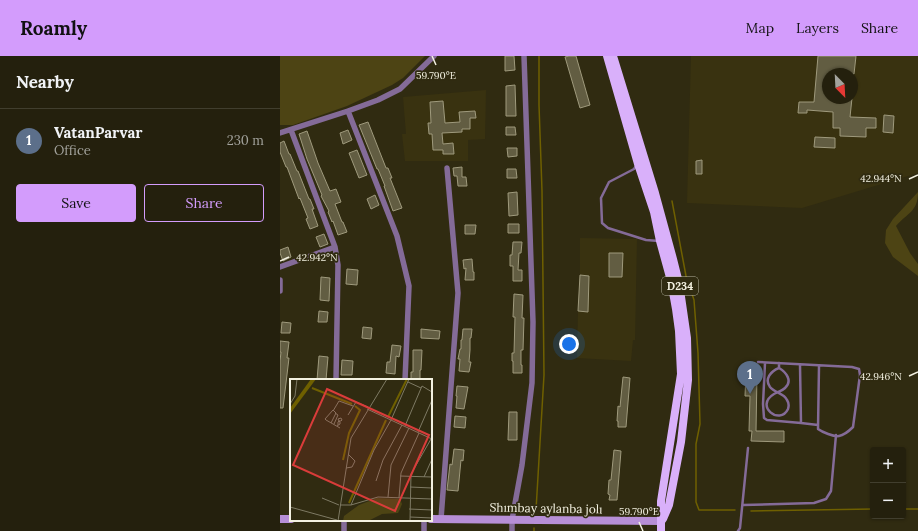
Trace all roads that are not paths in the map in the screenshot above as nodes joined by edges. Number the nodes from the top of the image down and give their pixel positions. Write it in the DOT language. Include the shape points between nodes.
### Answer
graph roads {
  1 [pos="434,56"];
  2 [pos="524,56"];
  3 [pos="607,56"];
  4 [pos="614,56"];
  5 [pos="348,111"];
  6 [pos="291,130"];
  7 [pos="280,133"];
  8 [pos="638,164"];
  9 [pos="447,168"];
  10 [pos="660,241"];
  11 [pos="335,247"];
  12 [pos="280,267"];
  13 [pos="280,280"];
  14 [pos="280,291"];
  15 [pos="758,362"];
  16 [pos="766,363"];
  17 [pos="779,364"];
  18 [pos="800,364"];
  19 [pos="819,366"];
  20 [pos="779,368"];
  21 [pos="336,379"];
  22 [pos="405,379"];
  23 [pos="778,393"];
  24 [pos="801,423"];
  25 [pos="818,425"];
  26 [pos="836,435"];
  27 [pos="748,448"];
  28 [pos="743,505"];
  29 [pos="432,519"];
  30 [pos="441,519"];
  31 [pos="512,520"];
  32 [pos="662,521"];
  33 [pos="512,531"];
  34 [pos="661,531"];
  35 [pos="738,531"];
  1 -- 5 [label="street" via="400,89"];
  2 -- 31 [label="street" via="533,315 532,375 522,465"];
  3 -- 8 [label="main road, D234"];
  4 -- 32 [label="main road, D234" via="675,265 686,338 688,380 681,442 669,505"];
  5 -- 6 [label="street"];
  5 -- 22 [label="street" via="397,236 409,286"];
  6 -- 7 [label="street"];
  6 -- 11 [label="street"];
  8 -- 10 [label="main road, D234" via="654,212"];
  8 -- 10 [label="lane" via="609,182 601,198 602,223 608,228 646,240"];
  9 -- 30 [label="street" via="458,293"];
  10 -- 32 [label="main road, D234" via="676,309 681,374 662,501"];
  11 -- 12 [label="street"];
  11 -- 21 [label="street" via="338,265"];
  13 -- 14 [label="street"];
  15 -- 16 [label="lane"];
  16 -- 17 [label="lane"];
  16 -- 24 [label="lane" via="764,418"];
  17 -- 18 [label="lane"];
  17 -- 20 [label="lane"];
  18 -- 19 [label="lane"];
  18 -- 24 [label="lane"];
  19 -- 25 [label="lane"];
  19 -- 26 [label="lane" via="859,369 853,427 848,432"];
  20 -- 23 [label="lane" via="784,371 789,381"];
  20 -- 23 [label="lane" via="770,374 768,380 772,390"];
  23 -- 23 [label="lane" via="789,403 785,413 779,416 768,411 767,404 768,399"];
  24 -- 25 [label="lane"];
  25 -- 26 [label="lane" via="818,429 823,432"];
  26 -- 28 [label="lane" via="831,491 826,499 814,503"];
  27 -- 28 [label="lane"];
  28 -- 35 [label="lane"];
  29 -- 30 [label="main road, Shımbay aylanba jolı"];
  30 -- 31 [label="main road, Shımbay aylanba jolı"];
  31 -- 32 [label="main road, Shımbay aylanba jolı"];
  31 -- 33 [label="street"];
  32 -- 34 [label="main road, D234"];
}
